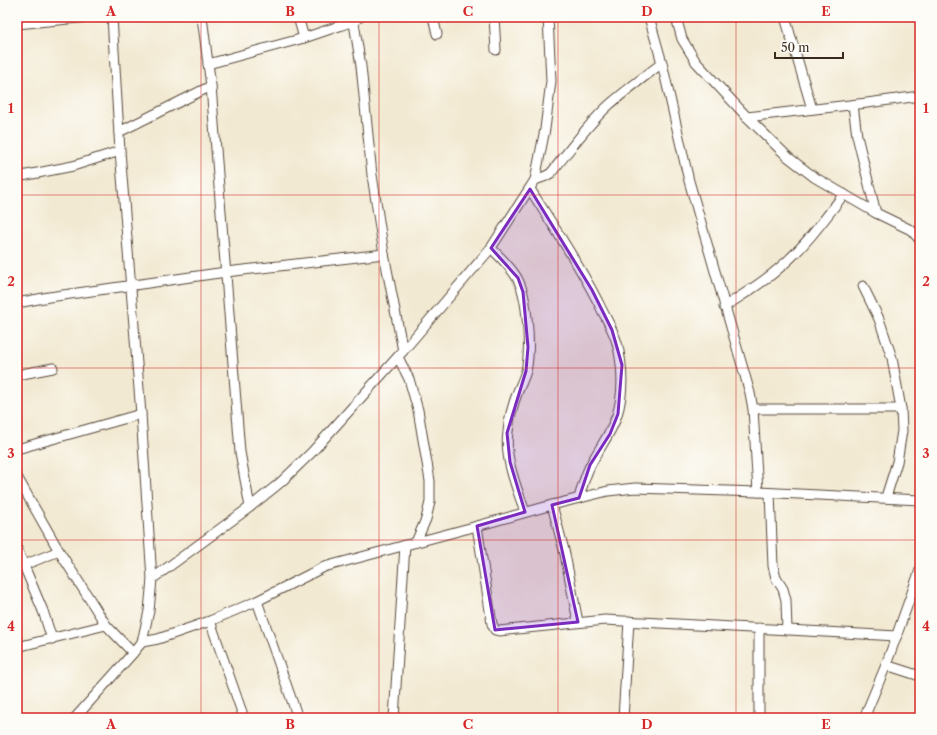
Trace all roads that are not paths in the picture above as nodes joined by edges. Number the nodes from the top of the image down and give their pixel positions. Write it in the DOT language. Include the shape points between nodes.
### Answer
graph roads {
  1 [pos="89,17"];
  2 [pos="112,17"];
  3 [pos="202,17"];
  4 [pos="298,17"];
  5 [pos="433,17"];
  6 [pos="494,17"];
  7 [pos="548,17"];
  8 [pos="649,17"];
  9 [pos="676,17"];
  10 [pos="785,17"];
  11 [pos="356,18"];
  12 [pos="17,24"];
  13 [pos="437,34"];
  14 [pos="304,38"];
  15 [pos="496,50"];
  16 [pos="662,63"];
  17 [pos="208,64"];
  18 [pos="211,86"];
  19 [pos="920,96"];
  20 [pos="853,105"];
  21 [pos="812,109"];
  22 [pos="748,117"];
  23 [pos="119,132"];
  24 [pos="120,151"];
  25 [pos="17,177"];
  26 [pos="535,180"];
  27 [pos="530,189"];
  28 [pos="844,194"];
  29 [pos="876,213"];
  30 [pos="920,240"];
  31 [pos="491,248"];
  32 [pos="384,254"];
  33 [pos="226,272"];
  34 [pos="131,286"];
  35 [pos="863,286"];
  36 [pos="17,303"];
  37 [pos="724,307"];
  38 [pos="400,354"];
  39 [pos="53,368"];
  40 [pos="17,375"];
  41 [pos="753,409"];
  42 [pos="901,410"];
  43 [pos="141,414"];
  44 [pos="17,449"];
  45 [pos="17,477"];
  46 [pos="758,492"];
  47 [pos="770,493"];
  48 [pos="579,498"];
  49 [pos="886,498"];
  50 [pos="920,500"];
  51 [pos="552,504"];
  52 [pos="250,507"];
  53 [pos="525,512"];
  54 [pos="477,526"];
  55 [pos="416,542"];
  56 [pos="405,545"];
  57 [pos="17,549"];
  58 [pos="58,551"];
  59 [pos="24,565"];
  60 [pos="920,570"];
  61 [pos="152,579"];
  62 [pos="916,592"];
  63 [pos="257,601"];
  64 [pos="210,621"];
  65 [pos="629,621"];
  66 [pos="578,622"];
  67 [pos="106,626"];
  68 [pos="759,628"];
  69 [pos="787,630"];
  70 [pos="897,636"];
  71 [pos="52,639"];
  72 [pos="142,642"];
  73 [pos="17,647"];
  74 [pos="133,653"];
  75 [pos="886,666"];
  76 [pos="920,676"];
  77 [pos="76,718"];
  78 [pos="244,718"];
  79 [pos="298,718"];
  80 [pos="394,718"];
  81 [pos="623,718"];
  82 [pos="759,718"];
  83 [pos="864,718"];
  1 -- 12 [label="street"];
  2 -- 23 [label="street"];
  3 -- 17 [label="street"];
  4 -- 14 [label="street"];
  5 -- 13 [label="street"];
  6 -- 15 [label="street"];
  7 -- 26 [label="street" via="551,81"];
  8 -- 16 [label="street"];
  9 -- 22 [label="street" via="682,39 696,62"];
  10 -- 21 [label="street"];
  11 -- 14 [label="street"];
  11 -- 32 [label="street" via="372,175"];
  14 -- 17 [label="street"];
  16 -- 26 [label="street" via="608,106 579,137 551,173"];
  16 -- 37 [label="street" via="689,181"];
  17 -- 18 [label="street"];
  18 -- 23 [label="street"];
  18 -- 33 [label="street"];
  19 -- 20 [label="street"];
  20 -- 21 [label="street"];
  20 -- 29 [label="street" via="857,136"];
  21 -- 22 [label="street"];
  22 -- 28 [label="street" via="788,157 814,177"];
  23 -- 24 [label="street"];
  24 -- 25 [label="street" via="73,166"];
  24 -- 34 [label="street"];
  26 -- 27 [label="street"];
  27 -- 31 [label="street"];
  27 -- 48 [label="street" via="592,290 617,342 622,365 618,414 610,434 590,465"];
  28 -- 29 [label="street"];
  28 -- 37 [label="street" via="819,226 777,270"];
  29 -- 30 [label="street" via="911,230"];
  31 -- 38 [label="street"];
  31 -- 53 [label="street" via="518,278 527,319 526,371 517,393 507,433 510,462"];
  32 -- 33 [label="street"];
  32 -- 38 [label="street"];
  33 -- 34 [label="street"];
  33 -- 52 [label="street" via="240,452"];
  34 -- 36 [label="street"];
  34 -- 43 [label="street"];
  35 -- 42 [label="street" via="879,319 892,358"];
  37 -- 41 [label="street"];
  38 -- 52 [label="street" via="312,452"];
  38 -- 55 [label="street" via="418,410 430,481 430,502"];
  39 -- 40 [label="street"];
  41 -- 42 [label="street"];
  41 -- 46 [label="street"];
  42 -- 49 [label="street" via="902,431 897,462"];
  43 -- 44 [label="street"];
  43 -- 61 [label="street"];
  45 -- 58 [label="street"];
  46 -- 47 [label="street"];
  46 -- 48 [label="street" via="635,488"];
  47 -- 49 [label="street"];
  47 -- 69 [label="street" via="773,566 786,600"];
  48 -- 51 [label="street"];
  49 -- 50 [label="street"];
  51 -- 53 [label="street"];
  51 -- 66 [label="street"];
  52 -- 61 [label="street"];
  53 -- 54 [label="street"];
  54 -- 55 [label="street"];
  54 -- 66 [label="street" via="495,630"];
  55 -- 56 [label="street"];
  56 -- 63 [label="street" via="324,567"];
  56 -- 80 [label="street"];
  57 -- 59 [label="street"];
  58 -- 59 [label="street"];
  58 -- 67 [label="street"];
  59 -- 71 [label="street"];
  60 -- 62 [label="street"];
  61 -- 72 [label="street" via="149,611"];
  62 -- 70 [label="street"];
  63 -- 64 [label="street"];
  63 -- 79 [label="street"];
  64 -- 72 [label="street"];
  64 -- 78 [label="street"];
  65 -- 66 [label="street"];
  65 -- 68 [label="street"];
  65 -- 81 [label="street"];
  67 -- 71 [label="street"];
  67 -- 74 [label="street"];
  68 -- 69 [label="street"];
  68 -- 82 [label="street"];
  69 -- 70 [label="street"];
  70 -- 75 [label="street"];
  71 -- 73 [label="street"];
  72 -- 74 [label="street"];
  74 -- 77 [label="street"];
  75 -- 76 [label="street"];
  75 -- 83 [label="street"];
}
